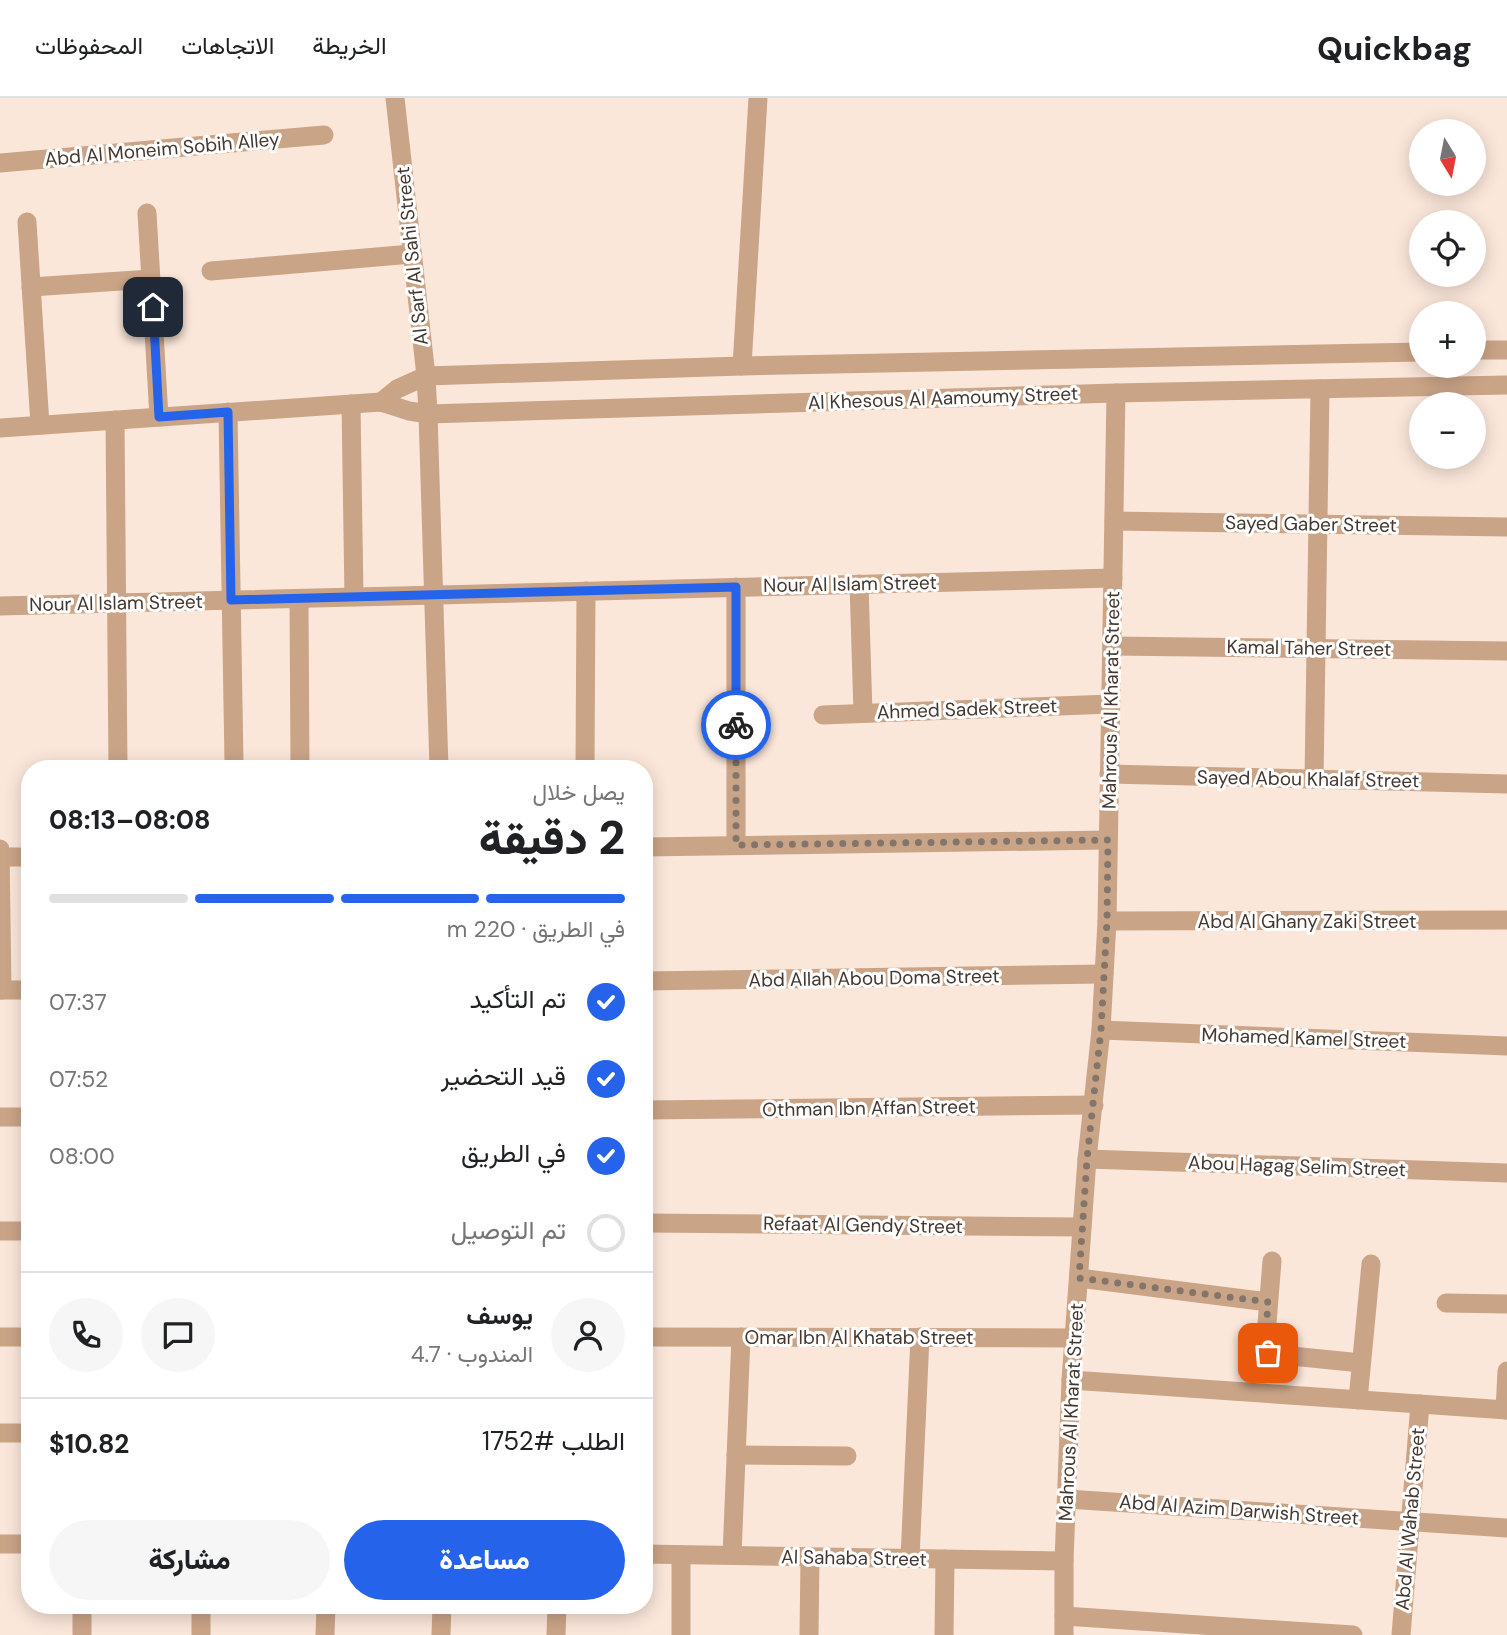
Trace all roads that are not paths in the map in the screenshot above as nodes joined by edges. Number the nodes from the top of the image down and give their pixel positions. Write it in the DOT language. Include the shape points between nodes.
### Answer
graph roads {
  1 [pos="395,98"];
  2 [pos="758,98"];
  3 [pos="324,135"];
  4 [pos="0,163"];
  5 [pos="147,213"];
  6 [pos="27,222"];
  7 [pos="412,254"];
  8 [pos="211,271"];
  9 [pos="151,279"];
  10 [pos="31,287"];
  11 [pos="1486,350"];
  12 [pos="1507,350"];
  13 [pos="1409,352"];
  14 [pos="742,366"];
  15 [pos="426,376"];
  16 [pos="1507,385"];
  17 [pos="1320,388"];
  18 [pos="1116,393"];
  19 [pos="381,402"];
  20 [pos="351,404"];
  21 [pos="228,412"];
  22 [pos="428,414"];
  23 [pos="159,417"];
  24 [pos="115,420"];
  25 [pos="40,425"];
  26 [pos="0,428"];
  27 [pos="1114,521"];
  28 [pos="1318,524"];
  29 [pos="1507,527"];
  30 [pos="1113,578"];
  31 [pos="859,584"];
  32 [pos="736,587"];
  33 [pos="586,591"];
  34 [pos="434,595"];
  35 [pos="354,597"];
  36 [pos="299,598"];
  37 [pos="231,600"];
  38 [pos="117,603"];
  39 [pos="0,606"];
  40 [pos="1112,646"];
  41 [pos="1316,649"];
  42 [pos="1507,651"];
  43 [pos="1111,704"];
  44 [pos="863,713"];
  45 [pos="823,715"];
  46 [pos="118,760"];
  47 [pos="234,760"];
  48 [pos="300,760"];
  49 [pos="439,760"];
  50 [pos="585,760"];
  51 [pos="1110,775"];
  52 [pos="1314,779"];
  53 [pos="1507,784"];
  54 [pos="1108,840"];
  55 [pos="736,845"];
  56 [pos="653,847"];
  57 [pos="0,849"];
  58 [pos="0,857"];
  59 [pos="21,857"];
  60 [pos="1507,920"];
  61 [pos="1107,921"];
  62 [pos="1104,974"];
  63 [pos="653,981"];
  64 [pos="1,990"];
  65 [pos="21,990"];
  66 [pos="1101,1030"];
  67 [pos="1507,1046"];
  68 [pos="1094,1105"];
  69 [pos="653,1110"];
  70 [pos="0,1117"];
  71 [pos="21,1117"];
  72 [pos="1087,1159"];
  73 [pos="1507,1173"];
  74 [pos="653,1223"];
  75 [pos="1082,1227"];
  76 [pos="0,1231"];
  77 [pos="21,1231"];
  78 [pos="1272,1261"];
  79 [pos="1371,1264"];
  80 [pos="1079,1278"];
  81 [pos="1268,1302"];
  82 [pos="1446,1303"];
  83 [pos="1507,1304"];
  84 [pos="0,1337"];
  85 [pos="21,1337"];
  86 [pos="653,1337"];
  87 [pos="741,1337"];
  88 [pos="920,1337"];
  89 [pos="1074,1338"];
  90 [pos="1361,1363"];
  91 [pos="1507,1371"];
  92 [pos="1071,1380"];
  93 [pos="1358,1400"];
  94 [pos="1420,1404"];
  95 [pos="1506,1410"];
  96 [pos="0,1433"];
  97 [pos="21,1433"];
  98 [pos="736,1455"];
  99 [pos="847,1456"];
  100 [pos="1067,1499"];
  101 [pos="1410,1522"];
  102 [pos="1507,1528"];
  103 [pos="0,1544"];
  104 [pos="21,1544"];
  105 [pos="653,1554"];
  106 [pos="681,1555"];
  107 [pos="732,1555"];
  108 [pos="810,1557"];
  109 [pos="910,1559"];
  110 [pos="945,1559"];
  111 [pos="1064,1561"];
  112 [pos="82,1614"];
  113 [pos="201,1614"];
  114 [pos="326,1614"];
  115 [pos="442,1614"];
  116 [pos="557,1614"];
  117 [pos="1064,1625"];
  118 [pos="82,1635"];
  119 [pos="201,1635"];
  120 [pos="325,1635"];
  121 [pos="441,1635"];
  122 [pos="556,1635"];
  123 [pos="681,1635"];
  124 [pos="809,1635"];
  125 [pos="944,1635"];
  126 [pos="1353,1635"];
  127 [pos="1401,1635"];
  1 -- 7 [label="street, Al Sarf Al Sahi Street"];
  2 -- 14 [label="street"];
  3 -- 4 [label="street, Abd Al Moneim Sobih Alley"];
  5 -- 9 [label="street"];
  6 -- 10 [label="street"];
  7 -- 8 [label="street"];
  7 -- 15 [label="street, Al Sarf Al Sahi Street"];
  9 -- 10 [label="street"];
  9 -- 23 [label="street"];
  10 -- 25 [label="street"];
  11 -- 12 [label="street"];
  13 -- 14 [label="street, Al Khesous Al Aamoumy Street"];
  14 -- 15 [label="street, Al Khesous Al Aamoumy Street"];
  15 -- 19 [label="street, Al Khesous Al Aamoumy Street"];
  15 -- 22 [label="street, Al Sarf Al Sahi Street"];
  16 -- 17 [label="street, Al Khesous Al Aamoumy Street"];
  17 -- 18 [label="street, Al Khesous Al Aamoumy Street"];
  17 -- 28 [label="street"];
  18 -- 22 [label="street, Al Khesous Al Aamoumy Street"];
  18 -- 27 [label="street, Mahrous Al Kharat Street"];
  19 -- 20 [label="street, Al Khesous Al Aamoumy Street"];
  19 -- 22 [label="street, Al Khesous Al Aamoumy Street"];
  20 -- 21 [label="street, Al Khesous Al Aamoumy Street"];
  20 -- 35 [label="street"];
  21 -- 23 [label="street, Al Khesous Al Aamoumy Street"];
  21 -- 37 [label="street"];
  22 -- 34 [label="street, Al Sarf Al Sahi Street"];
  23 -- 24 [label="street, Al Khesous Al Aamoumy Street"];
  24 -- 25 [label="street, Al Khesous Al Aamoumy Street"];
  24 -- 38 [label="street"];
  25 -- 26 [label="street, Al Khesous Al Aamoumy Street"];
  27 -- 28 [label="street, Sayed Gaber Street"];
  27 -- 30 [label="street, Mahrous Al Kharat Street"];
  28 -- 29 [label="street, Sayed Gaber Street"];
  28 -- 41 [label="street"];
  30 -- 31 [label="street, Nour Al Islam Street"];
  30 -- 40 [label="street, Mahrous Al Kharat Street"];
  31 -- 32 [label="street, Nour Al Islam Street"];
  31 -- 44 [label="street"];
  32 -- 33 [label="street, Nour Al Islam Street"];
  32 -- 55 [label="street"];
  33 -- 34 [label="street, Nour Al Islam Street"];
  33 -- 50 [label="street"];
  34 -- 35 [label="street, Nour Al Islam Street"];
  34 -- 49 [label="street, Al Sarf Al Sahi Street"];
  35 -- 36 [label="street, Nour Al Islam Street"];
  36 -- 37 [label="street, Nour Al Islam Street"];
  36 -- 48 [label="street"];
  37 -- 38 [label="street, Nour Al Islam Street"];
  37 -- 47 [label="street"];
  38 -- 39 [label="street, Nour Al Islam Street"];
  38 -- 46 [label="street"];
  40 -- 41 [label="street, Kamal Taher Street"];
  40 -- 43 [label="street, Mahrous Al Kharat Street"];
  41 -- 42 [label="street, Kamal Taher Street"];
  41 -- 52 [label="street"];
  43 -- 44 [label="street, Ahmed Sadek Street"];
  43 -- 51 [label="street, Mahrous Al Kharat Street"];
  44 -- 45 [label="street, Ahmed Sadek Street"];
  51 -- 52 [label="street, Sayed Abou Khalaf Street"];
  51 -- 54 [label="street, Mahrous Al Kharat Street"];
  52 -- 53 [label="street, Sayed Abou Khalaf Street"];
  54 -- 55 [label="street"];
  54 -- 61 [label="street, Mahrous Al Kharat Street"];
  55 -- 56 [label="street"];
  57 -- 58 [label="street"];
  58 -- 59 [label="street"];
  58 -- 64 [label="street"];
  60 -- 61 [label="street, Abd Al Ghany Zaki Street"];
  61 -- 62 [label="street, Mahrous Al Kharat Street"];
  62 -- 63 [label="street, Abd Allah Abou Doma Street"];
  62 -- 66 [label="street, Mahrous Al Kharat Street"];
  64 -- 65 [label="street"];
  66 -- 67 [label="street, Mohamed Kamel Street"];
  66 -- 68 [label="street, Mahrous Al Kharat Street"];
  68 -- 69 [label="street, Othman Ibn Affan Street"];
  68 -- 72 [label="street, Mahrous Al Kharat Street"];
  70 -- 71 [label="street"];
  72 -- 73 [label="street, Abou Hagag Selim Street"];
  72 -- 75 [label="street, Mahrous Al Kharat Street"];
  74 -- 75 [label="street, Refaat Al Gendy Street"];
  75 -- 80 [label="street, Mahrous Al Kharat Street"];
  76 -- 77 [label="street"];
  78 -- 81 [label="street"];
  79 -- 90 [label="street"];
  80 -- 81 [label="street"];
  80 -- 89 [label="street, Mahrous Al Kharat Street"];
  81 -- 90 [label="street" via="1268,1353"];
  82 -- 83 [label="street"];
  84 -- 85 [label="street"];
  86 -- 87 [label="street, Omar Ibn Al Khatab Street"];
  87 -- 88 [label="street, Omar Ibn Al Khatab Street"];
  87 -- 98 [label="street"];
  88 -- 89 [label="street, Omar Ibn Al Khatab Street"];
  88 -- 109 [label="street"];
  89 -- 92 [label="street, Mahrous Al Kharat Street"];
  90 -- 93 [label="street"];
  91 -- 95 [label="street"];
  92 -- 93 [label="street"];
  92 -- 100 [label="street, Mahrous Al Kharat Street"];
  93 -- 94 [label="street"];
  94 -- 95 [label="street"];
  94 -- 101 [label="street, Abd Al Wahab Street"];
  96 -- 97 [label="street"];
  98 -- 99 [label="street"];
  98 -- 107 [label="street"];
  100 -- 101 [label="street, Abd Al Azim Darwish Street"];
  100 -- 111 [label="street, Mahrous Al Kharat Street"];
  101 -- 102 [label="street, Abd Al Azim Darwish Street"];
  101 -- 127 [label="street, Abd Al Wahab Street"];
  103 -- 104 [label="street"];
  105 -- 106 [label="street, Al Sahaba Street"];
  106 -- 107 [label="street, Al Sahaba Street"];
  106 -- 123 [label="street"];
  107 -- 108 [label="street, Al Sahaba Street"];
  108 -- 109 [label="street, Al Sahaba Street"];
  108 -- 124 [label="street"];
  109 -- 110 [label="street, Al Sahaba Street"];
  110 -- 111 [label="street, Al Sahaba Street"];
  110 -- 125 [label="street"];
  111 -- 117 [label="street, Mahrous Al Kharat Street"];
  112 -- 118 [label="street"];
  113 -- 119 [label="street"];
  114 -- 120 [label="street"];
  115 -- 121 [label="street"];
  116 -- 122 [label="street"];
  117 -- 126 [label="street"];
}
